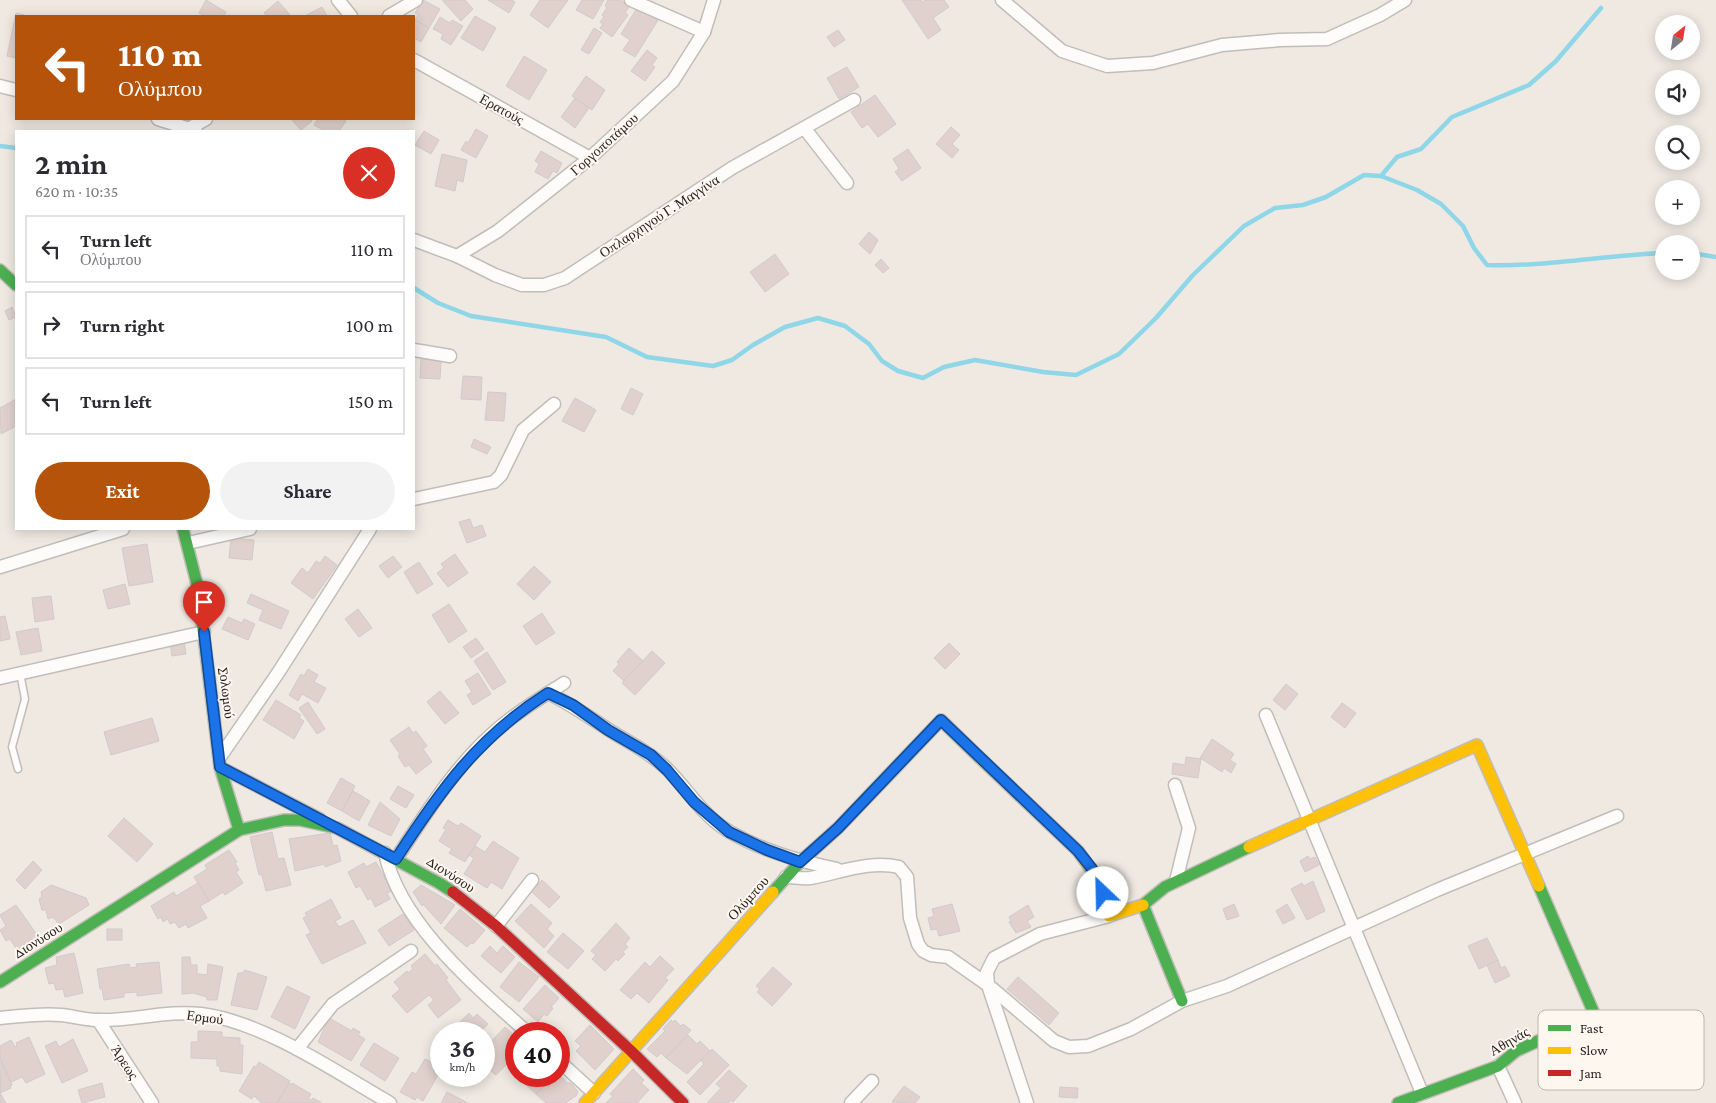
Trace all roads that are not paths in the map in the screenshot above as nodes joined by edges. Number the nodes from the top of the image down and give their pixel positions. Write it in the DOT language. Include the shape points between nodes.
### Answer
graph roads {
  1 [pos="338,0"];
  2 [pos="416,0"];
  3 [pos="631,0"];
  4 [pos="714,0"];
  5 [pos="1002,0"];
  6 [pos="1405,0"];
  7 [pos="350,15"];
  8 [pos="391,15"];
  9 [pos="704,32"];
  10 [pos="415,61"];
  11 [pos="0,86"];
  12 [pos="15,90"];
  13 [pos="854,100"];
  14 [pos="161,120"];
  15 [pos="205,120"];
  16 [pos="805,129"];
  17 [pos="193,130"];
  18 [pos="590,158"];
  19 [pos="847,183"];
  20 [pos="415,240"];
  21 [pos="458,256"];
  22 [pos="0,270"];
  23 [pos="15,284"];
  24 [pos="415,350"];
  25 [pos="450,356"];
  26 [pos="554,404"];
  27 [pos="415,499"];
  28 [pos="120,530"];
  29 [pos="183,530"];
  30 [pos="245,530"];
  31 [pos="369,530"];
  32 [pos="188,542"];
  33 [pos="0,567"];
  34 [pos="204,632"];
  35 [pos="20,674"];
  36 [pos="0,678"];
  37 [pos="564,683"];
  38 [pos="548,693"];
  39 [pos="1266,715"];
  40 [pos="220,762"];
  41 [pos="18,769"];
  42 [pos="1175,785"];
  43 [pos="1617,816"];
  44 [pos="1310,820"];
  45 [pos="337,828"];
  46 [pos="239,830"];
  47 [pos="1525,855"];
  48 [pos="391,856"];
  49 [pos="800,862"];
  50 [pos="842,870"];
  51 [pos="786,877"];
  52 [pos="532,880"];
  53 [pos="1176,881"];
  54 [pos="1143,905"];
  55 [pos="1109,916"];
  56 [pos="496,926"];
  57 [pos="1353,927"];
  58 [pos="411,951"];
  59 [pos="0,982"];
  60 [pos="988,985"];
  61 [pos="1182,1002"];
  62 [pos="1592,1010"];
  63 [pos="0,1018"];
  64 [pos="98,1020"];
  65 [pos="516,1022"];
  66 [pos="1538,1041"];
  67 [pos="297,1049"];
  68 [pos="631,1051"];
  69 [pos="1498,1066"];
  70 [pos="570,1070"];
  71 [pos="872,1081"];
  72 [pos="594,1092"];
  73 [pos="1422,1093"];
  74 [pos="152,1103"];
  75 [pos="390,1103"];
  76 [pos="585,1103"];
  77 [pos="683,1103"];
  78 [pos="851,1103"];
  79 [pos="1027,1103"];
  80 [pos="1398,1103"];
  81 [pos="1515,1103"];
  1 -- 7 [label="street"];
  2 -- 8 [label="street"];
  3 -- 9 [label="street"];
  4 -- 9 [label="street, Γοργοποτάμου"];
  5 -- 6 [label="street" via="1062,51 1107,66 1153,63 1222,44 1327,39"];
  9 -- 18 [label="street, Γοργοποτάμου" via="673,81"];
  10 -- 18 [label="street, Ερατούς"];
  11 -- 12 [label="street"];
  13 -- 16 [label="street, Οπλαρχηγού Γ. Μαγγίνα"];
  14 -- 17 [label="street"];
  15 -- 17 [label="street"];
  16 -- 19 [label="street"];
  16 -- 21 [label="street, Οπλαρχηγού Γ. Μαγγίνα" via="732,168 565,278 544,285 522,285"];
  18 -- 21 [label="street, Γοργοποτάμου" via="498,231"];
  20 -- 21 [label="street, Οπλαρχηγού Γ. Μαγγίνα"];
  22 -- 23 [label="street"];
  24 -- 25 [label="street"];
  26 -- 27 [label="street" via="523,430 501,475 494,482"];
  28 -- 33 [label="street"];
  29 -- 32 [label="street, Σολωμού"];
  30 -- 32 [label="street"];
  31 -- 40 [label="street"];
  32 -- 34 [label="street, Σολωμού"];
  34 -- 35 [label="street"];
  34 -- 40 [label="street, Σολωμού"];
  35 -- 36 [label="street"];
  35 -- 41 [label="lane" via="25,699 12,747"];
  37 -- 38 [label="street"];
  38 -- 48 [label="street" via="511,719 476,750"];
  38 -- 49 [label="street" via="573,705 651,755 701,809 729,832"];
  39 -- 44 [label="street"];
  40 -- 45 [label="street"];
  40 -- 46 [label="street, Σολωμού"];
  42 -- 53 [label="street" via="1188,828"];
  43 -- 47 [label="street"];
  44 -- 47 [label="street" via="1477,745"];
  44 -- 53 [label="street"];
  44 -- 57 [label="street"];
  45 -- 46 [label="street, Διονύσου" via="284,820"];
  45 -- 48 [label="street, Διονύσου"];
  46 -- 59 [label="street, Διονύσου"];
  47 -- 57 [label="street"];
  47 -- 62 [label="street, Αθηνάς"];
  48 -- 56 [label="street, Διονύσου" via="456,894"];
  48 -- 65 [label="street" via="388,869 396,886 430,938"];
  49 -- 50 [label="street"];
  49 -- 51 [label="street, Ολύμπου"];
  49 -- 55 [label="street, Ολύμπου" via="838,828 941,720 1078,851 1100,882"];
  50 -- 51 [label="street" via="809,878"];
  50 -- 60 [label="street" via="883,865 899,867 907,878 910,918 923,951 948,957"];
  51 -- 68 [label="street, Ολύμπου"];
  52 -- 56 [label="street"];
  53 -- 54 [label="street"];
  54 -- 55 [label="street"];
  54 -- 61 [label="street"];
  55 -- 60 [label="street" via="1040,934 994,958 987,972"];
  56 -- 68 [label="street, Διονύσου"];
  57 -- 61 [label="street" via="1227,986"];
  57 -- 73 [label="street"];
  58 -- 67 [label="street" via="333,1004"];
  60 -- 61 [label="street" via="1054,1041 1069,1047 1088,1046 1131,1029"];
  60 -- 79 [label="street"];
  63 -- 64 [label="street, Ερμού" via="60,1015"];
  64 -- 67 [label="street, Ερμού" via="200,1014 241,1024"];
  64 -- 74 [label="street, Άρεως"];
  66 -- 69 [label="street, Αθηνάς" via="1516,1051"];
  67 -- 75 [label="street, Ερμού"];
  68 -- 72 [label="street, Ολύμπου"];
  68 -- 77 [label="street, Διονύσου"];
  69 -- 73 [label="street, Αθηνάς"];
  69 -- 81 [label="street"];
  70 -- 72 [label="street"];
  71 -- 78 [label="street"];
  72 -- 76 [label="street, Ολύμπου"];
  73 -- 80 [label="street, Αθηνάς"];
}
